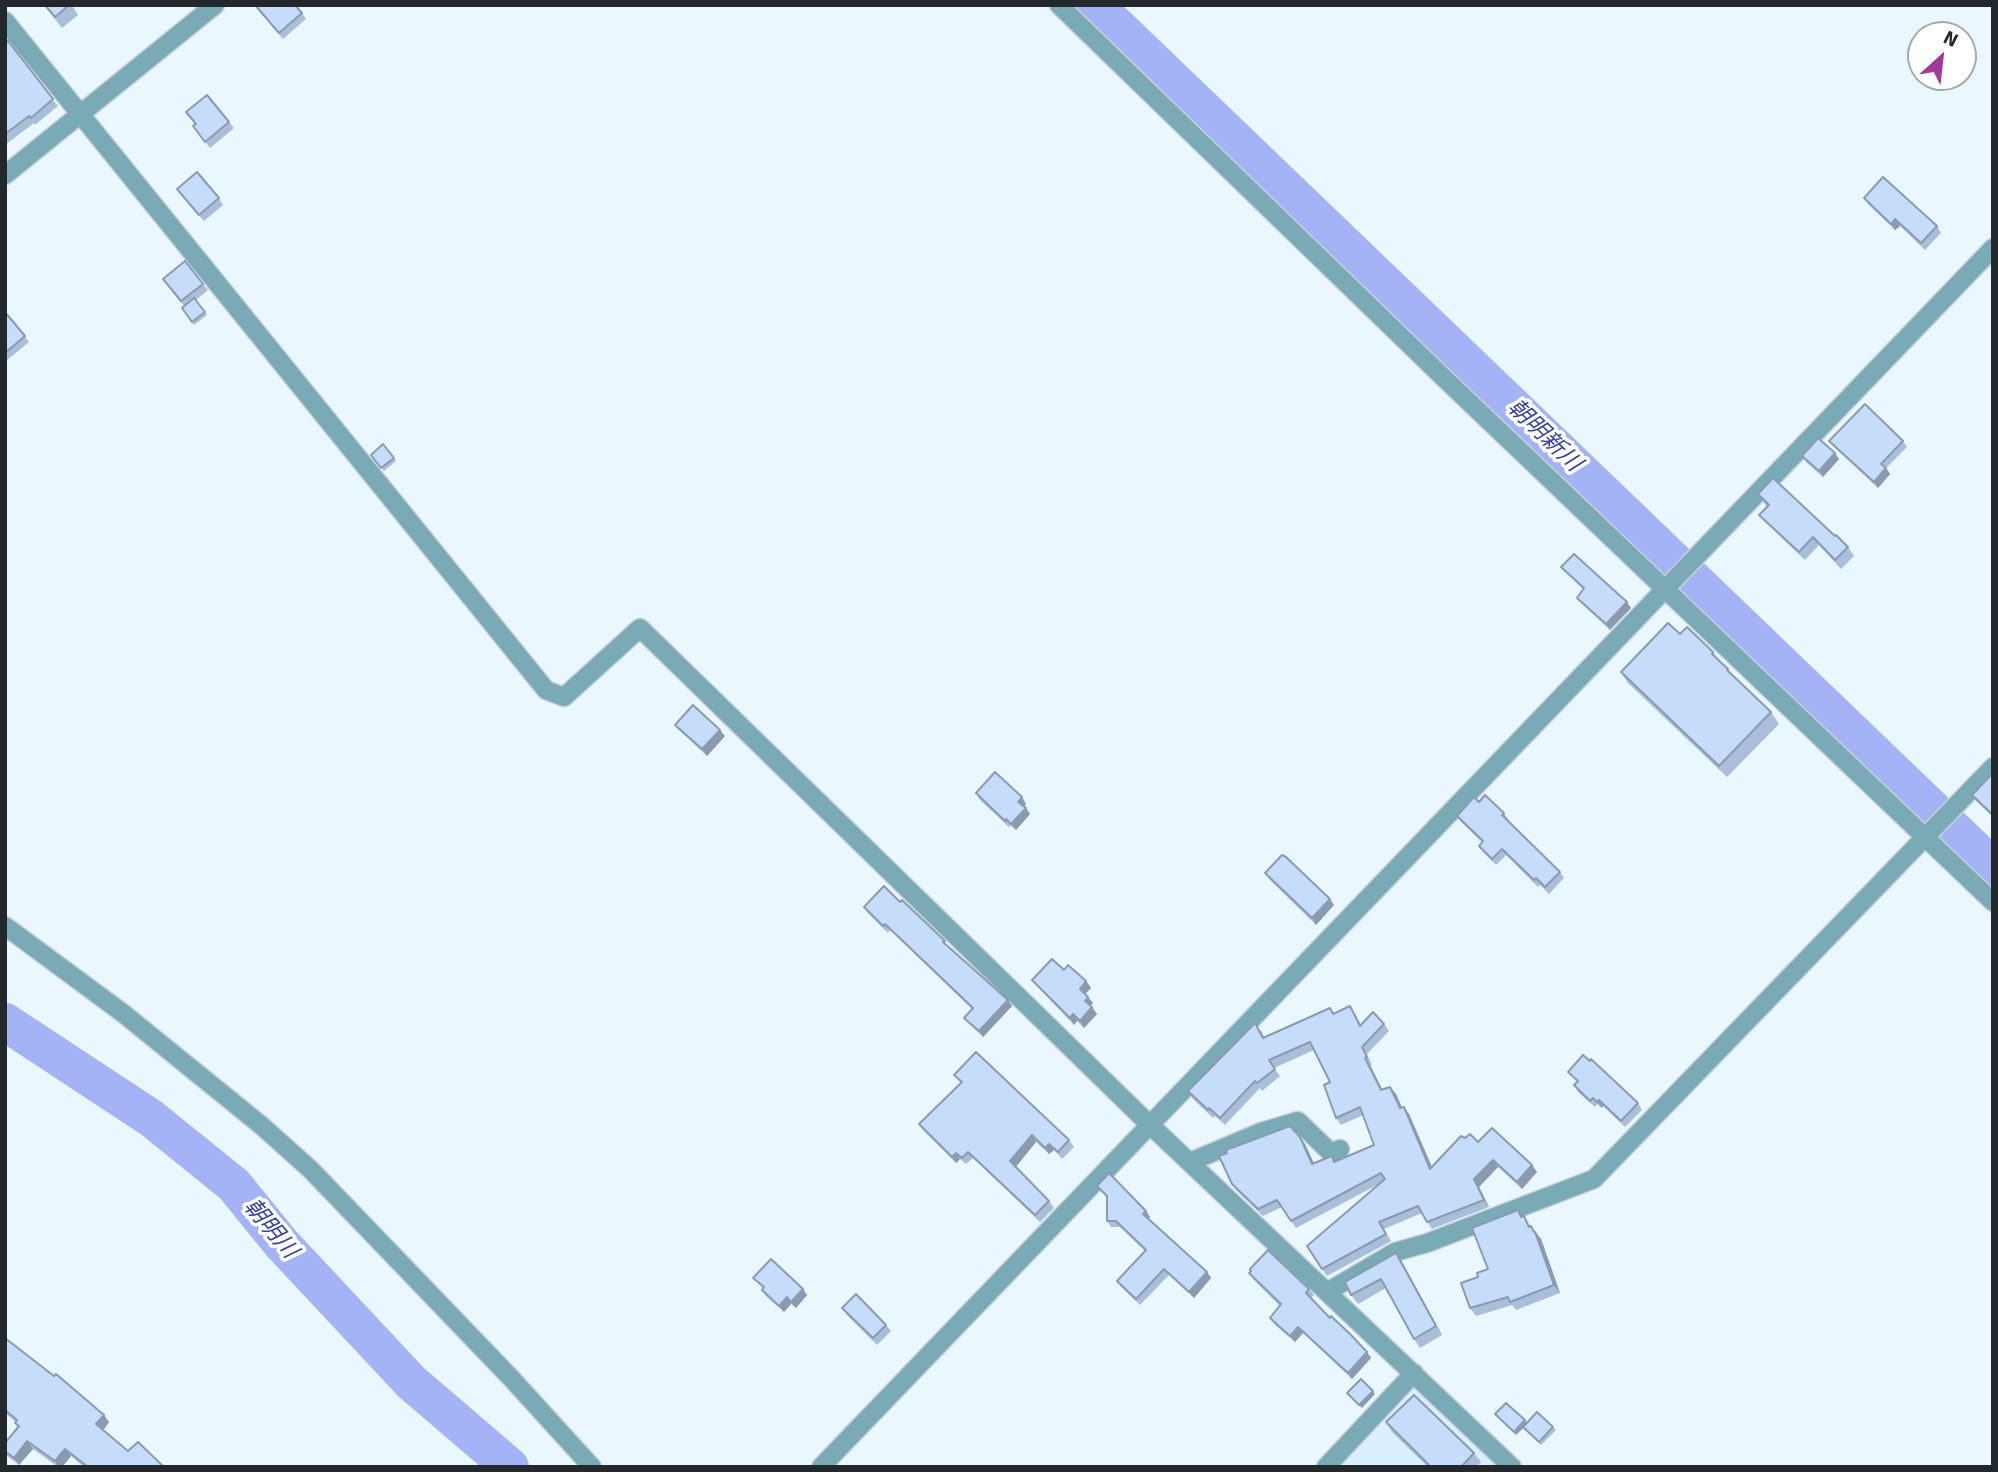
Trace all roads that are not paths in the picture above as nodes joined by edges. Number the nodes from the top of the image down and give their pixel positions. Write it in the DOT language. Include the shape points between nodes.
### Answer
graph roads {
  1 [pos="215,5"];
  2 [pos="1059,5"];
  3 [pos="5,21"];
  4 [pos="81,114"];
  5 [pos="5,175"];
  6 [pos="1993,248"];
  7 [pos="1666,590"];
  8 [pos="1993,768"];
  9 [pos="1930,832"];
  10 [pos="1993,902"];
  11 [pos="5,926"];
  12 [pos="1149,1124"];
  13 [pos="1340,1149"];
  14 [pos="1190,1163"];
  15 [pos="1327,1292"];
  16 [pos="1414,1373"];
  17 [pos="592,1467"];
  18 [pos="821,1467"];
  19 [pos="1326,1467"];
  20 [pos="1512,1467"];
  1 -- 4 [label="street"];
  2 -- 7 [label="street"];
  3 -- 4 [label="street"];
  4 -- 5 [label="street"];
  4 -- 12 [label="street" via="546,690 564,697 640,628"];
  6 -- 7 [label="street"];
  7 -- 9 [label="street"];
  7 -- 12 [label="street"];
  8 -- 9 [label="street"];
  9 -- 10 [label="street"];
  9 -- 15 [label="street" via="1594,1179 1395,1252"];
  11 -- 17 [label="street" via="124,1014 311,1170"];
  12 -- 14 [label="street"];
  12 -- 18 [label="street"];
  13 -- 14 [label="street" via="1331,1153 1298,1121"];
  14 -- 15 [label="street"];
  15 -- 16 [label="street"];
  16 -- 19 [label="street"];
  16 -- 20 [label="street"];
}
